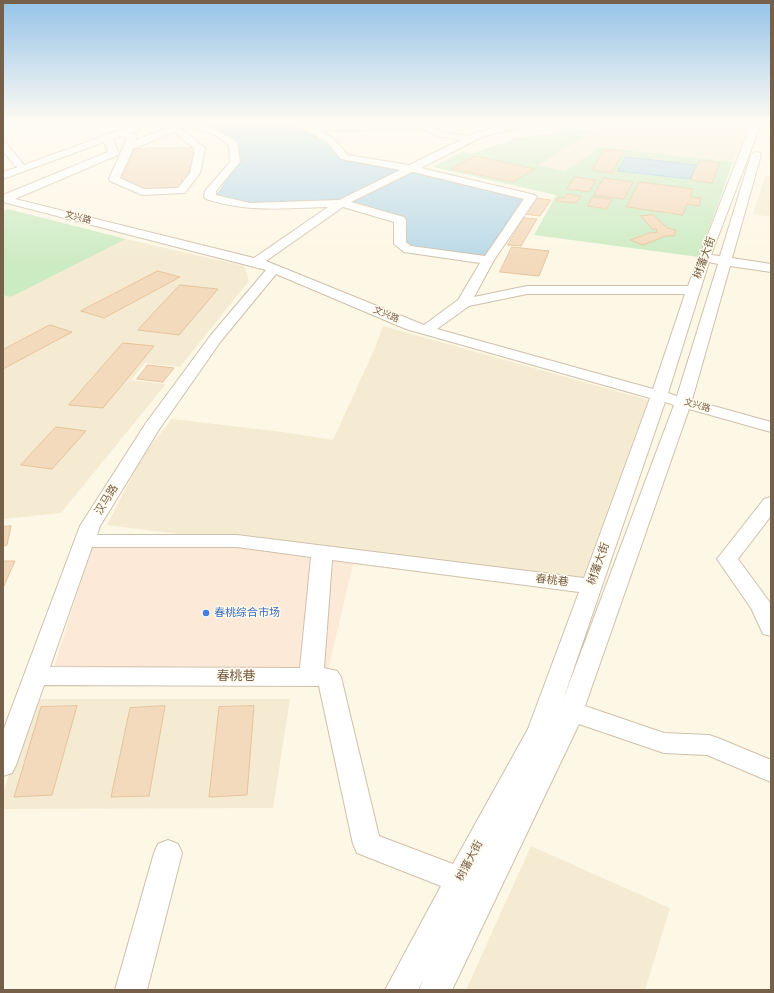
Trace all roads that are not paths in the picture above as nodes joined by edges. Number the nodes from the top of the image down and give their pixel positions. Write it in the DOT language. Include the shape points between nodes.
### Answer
graph roads {
  1 [pos="26,167"];
  2 [pos="80,167"];
  3 [pos="119,167"];
  4 [pos="196,167"];
  5 [pos="231,167"];
  6 [pos="404,167"];
  7 [pos="417,167"];
  8 [pos="739,167"];
  9 [pos="752,167"];
  10 [pos="414,169"];
  11 [pos="3,176"];
  12 [pos="4,199"];
  13 [pos="341,203"];
  14 [pos="704,258"];
  15 [pos="488,260"];
  16 [pos="725,261"];
  17 [pos="265,265"];
  18 [pos="771,268"];
  19 [pos="694,290"];
  20 [pos="464,303"];
  21 [pos="426,330"];
  22 [pos="659,396"];
  23 [pos="683,402"];
  24 [pos="771,415"];
  25 [pos="738,418"];
  26 [pos="771,427"];
  27 [pos="771,503"];
  28 [pos="84,541"];
  29 [pos="322,552"];
  30 [pos="591,586"];
  31 [pos="771,628"];
  32 [pos="34,676"];
  33 [pos="311,677"];
  34 [pos="560,709"];
  35 [pos="3,765"];
  36 [pos="771,771"];
  37 [pos="168,853"];
  38 [pos="460,880"];
  39 [pos="132,990"];
  40 [pos="402,990"];
  41 [pos="436,990"];
  1 -- 11 [label="street"];
  2 -- 12 [label="street"];
  3 -- 4 [label="street" via="114,179 142,192 181,191 195,173"];
  5 -- 13 [label="street" via="211,191 210,197 250,206"];
  6 -- 10 [label="street"];
  7 -- 10 [label="street"];
  8 -- 14 [label="street, 树藩大街"];
  9 -- 16 [label="street, 树藩大街"];
  10 -- 13 [label="street"];
  10 -- 15 [label="street" via="531,197"];
  12 -- 17 [label="street, 文兴路"];
  13 -- 15 [label="street" via="400,220 400,244 408,250"];
  13 -- 17 [label="street, 汉马路"];
  14 -- 16 [label="street"];
  14 -- 19 [label="street, 树藩大街"];
  15 -- 20 [label="street"];
  16 -- 18 [label="street"];
  16 -- 23 [label="street, 树藩大街"];
  17 -- 21 [label="street, 文兴路"];
  17 -- 28 [label="street, 汉马路" via="152,427 90,526"];
  19 -- 20 [label="street" via="527,290"];
  19 -- 22 [label="street, 树藩大街"];
  20 -- 21 [label="street"];
  21 -- 22 [label="street, 文兴路"];
  22 -- 23 [label="street, 文兴路"];
  22 -- 30 [label="street, 树藩大街"];
  23 -- 25 [label="street, 文兴路"];
  23 -- 34 [label="street, 树藩大街"];
  24 -- 25 [label="street"];
  25 -- 26 [label="street, 文兴路"];
  27 -- 31 [label="street" via="727,559 761,606"];
  28 -- 29 [label="street, 春桃巷" via="237,541"];
  28 -- 32 [label="street, 汉马路"];
  29 -- 30 [label="street, 春桃巷"];
  29 -- 33 [label="street"];
  30 -- 34 [label="street, 树藩大街"];
  32 -- 33 [label="street, 春桃巷"];
  32 -- 35 [label="street, 汉马路"];
  33 -- 38 [label="street, 春桃巷" via="329,677 367,844"];
  34 -- 36 [label="street" via="664,743 709,745"];
  34 -- 38 [label="street, 树藩大街" via="540,730"];
  34 -- 41 [label="street, 树藩大街" via="563,734"];
  37 -- 39 [label="street"];
  38 -- 40 [label="street, 树藩大街"];
}
